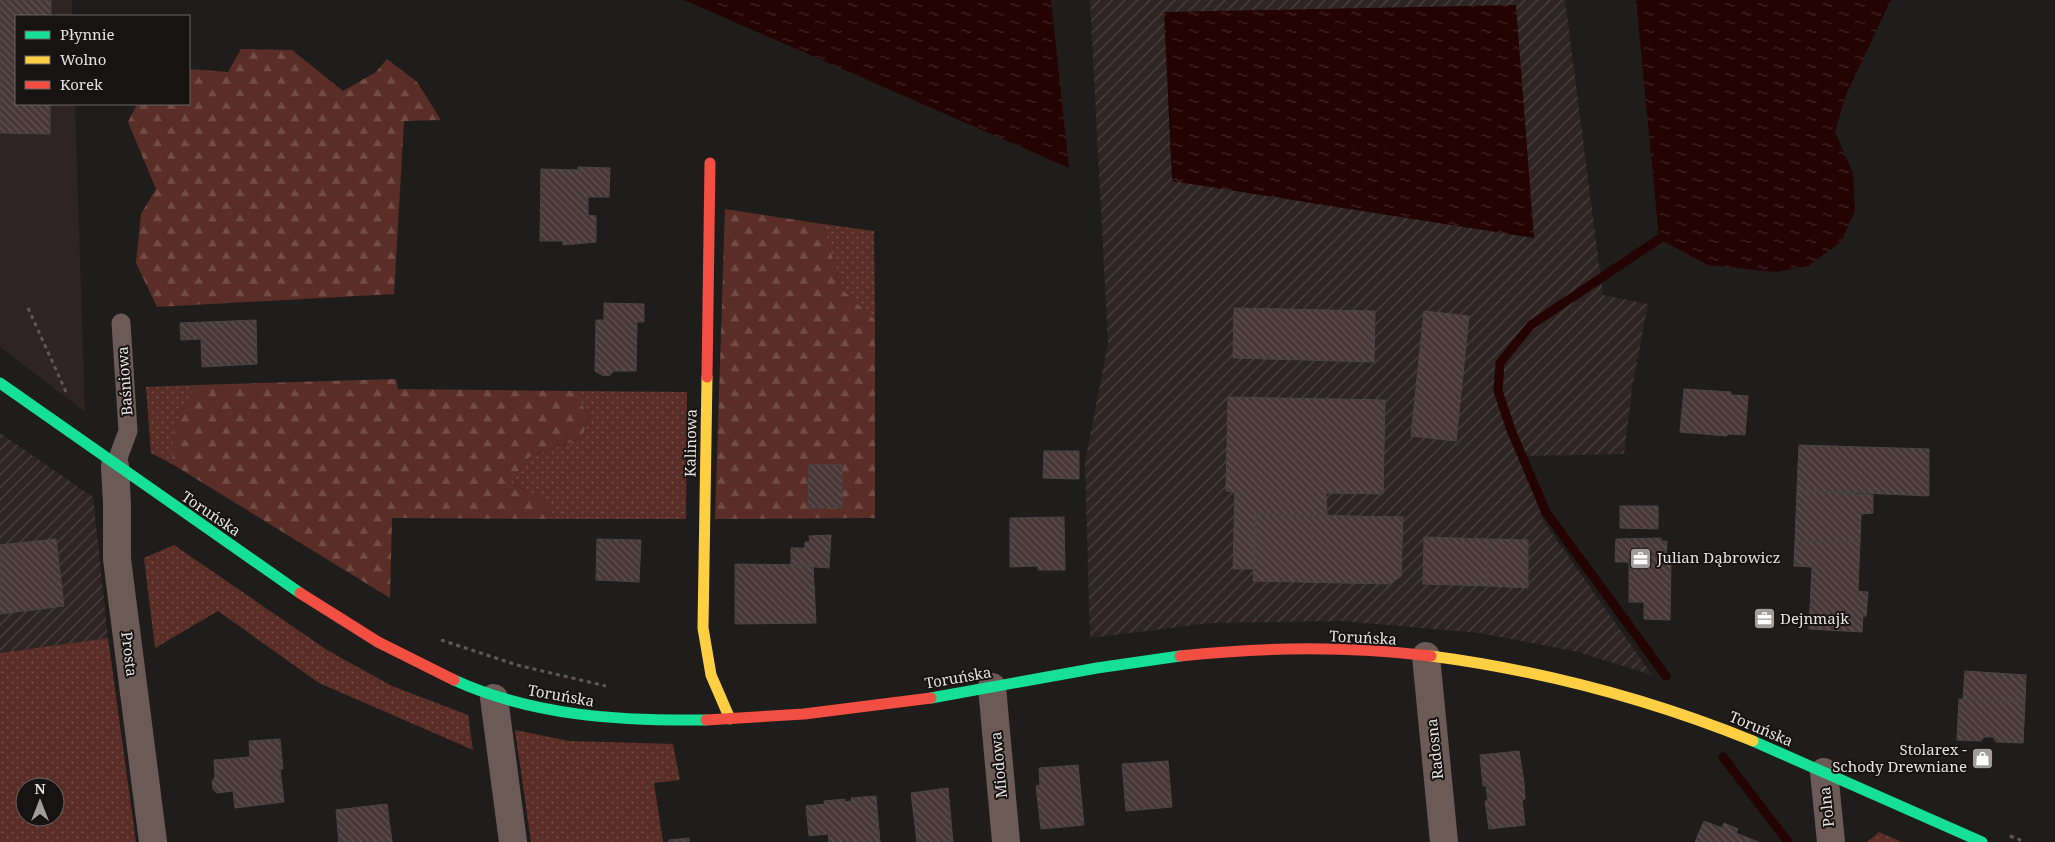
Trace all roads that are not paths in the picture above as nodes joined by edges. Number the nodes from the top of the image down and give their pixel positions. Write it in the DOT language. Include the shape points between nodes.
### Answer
graph roads {
  1 [pos="710,162"];
  2 [pos="121,324"];
  3 [pos="0,383"];
  4 [pos="115,466"];
  5 [pos="1426,656"];
  6 [pos="992,687"];
  7 [pos="494,698"];
  8 [pos="730,719"];
  9 [pos="1824,772"];
  10 [pos="153,842"];
  11 [pos="513,842"];
  12 [pos="1006,842"];
  13 [pos="1444,842"];
  14 [pos="1831,842"];
  15 [pos="1982,842"];
  1 -- 8 [label="main road, Kalinowa" via="703,628 711,675"];
  2 -- 4 [label="lane, Baśniowa" via="128,431"];
  3 -- 4 [label="main road, Toruńska"];
  4 -- 7 [label="main road, Toruńska" via="324,610 415,664"];
  4 -- 10 [label="street, Prosta" via="117,559"];
  5 -- 6 [label="main road, Toruńska" via="1302,650 1200,654 1118,664"];
  5 -- 9 [label="main road, Toruńska" via="1538,673 1642,700 1716,726"];
  5 -- 13 [label="street, Radosna"];
  6 -- 8 [label="main road, Toruńska" via="895,704"];
  6 -- 12 [label="street, Miodowa"];
  7 -- 8 [label="main road, Toruńska" via="572,716 634,722"];
  7 -- 11 [label="street"];
  9 -- 14 [label="street, Polna"];
  9 -- 15 [label="main road, Toruńska"];
}
